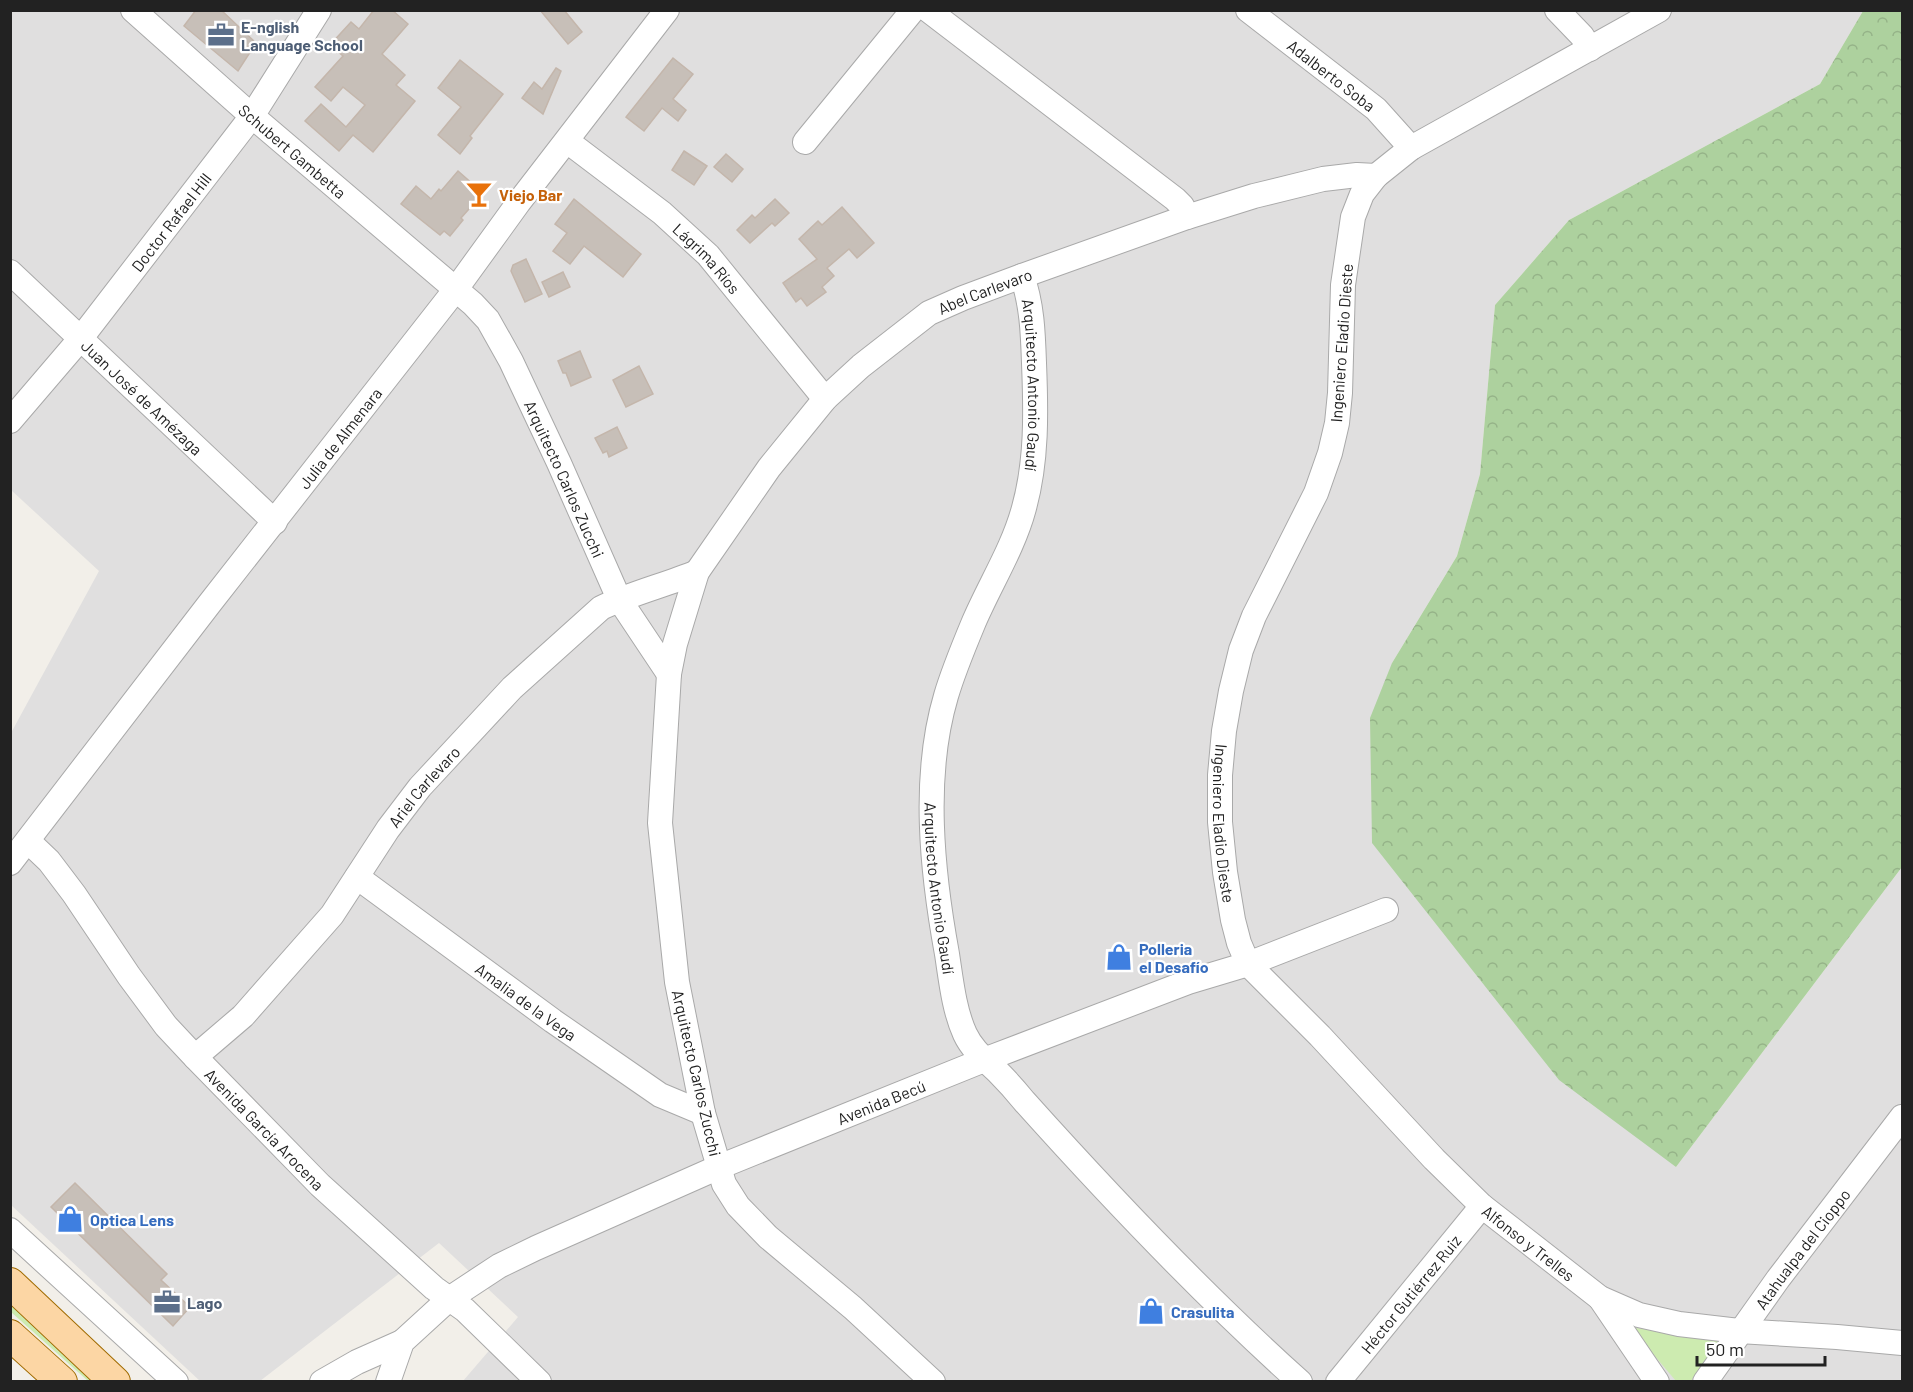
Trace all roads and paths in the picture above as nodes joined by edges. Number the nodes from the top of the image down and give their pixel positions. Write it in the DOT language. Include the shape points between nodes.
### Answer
graph roads {
  1 [pos="133,10"];
  2 [pos="319,10"];
  3 [pos="667,10"];
  4 [pos="913,10"];
  5 [pos="927,10"];
  6 [pos="1248,10"];
  7 [pos="1557,10"];
  8 [pos="1659,10"];
  9 [pos="1590,49"];
  10 [pos="252,116"];
  11 [pos="567,141"];
  12 [pos="805,142"];
  13 [pos="1410,148"];
  14 [pos="1376,176"];
  15 [pos="1187,217"];
  16 [pos="10,272"];
  17 [pos="1022,276"];
  18 [pos="456,289"];
  19 [pos="81,338"];
  20 [pos="825,399"];
  21 [pos="10,421"];
  22 [pos="274,522"];
  23 [pos="697,572"];
  24 [pos="619,599"];
  25 [pos="669,674"];
  26 [pos="28,841"];
  27 [pos="10,863"];
  28 [pos="357,877"];
  29 [pos="1386,909"];
  30 [pos="1248,964"];
  31 [pos="195,1057"];
  32 [pos="984,1060"];
  33 [pos="703,1113"];
  34 [pos="1902,1117"];
  35 [pos="719,1167"];
  36 [pos="1482,1206"];
  37 [pos="10,1230"];
  38 [pos="10,1282"];
  39 [pos="1600,1298"];
  40 [pos="449,1299"];
  41 [pos="1739,1331"];
  42 [pos="10,1335"];
  43 [pos="402,1342"];
  44 [pos="1902,1343"];
  45 [pos="62,1382"];
  46 [pos="115,1382"];
  47 [pos="176,1382"];
  48 [pos="322,1382"];
  49 [pos="388,1382"];
  50 [pos="539,1382"];
  51 [pos="933,1382"];
  52 [pos="1300,1382"];
  53 [pos="1338,1382"];
  54 [pos="1657,1382"];
  55 [pos="1705,1382"];
  1 -- 10 [label="street, Schubert Gambetta"];
  2 -- 10 [label="street, Doctor Rafael Hill"];
  3 -- 11 [label="street, Julia de Almenara"];
  4 -- 12 [label="street"];
  5 -- 15 [label="street" via="1175,199"];
  6 -- 13 [label="street, Adalberto Soba" via="1376,109"];
  7 -- 9 [label="street"];
  8 -- 9 [label="street, Ingeniero Eladio Dieste"];
  9 -- 13 [label="street, Ingeniero Eladio Dieste"];
  10 -- 18 [label="street, Schubert Gambetta"];
  10 -- 19 [label="street, Doctor Rafael Hill"];
  11 -- 18 [label="street, Julia de Almenara"];
  11 -- 20 [label="street, Lágrima Ríos" via="662,213 708,255"];
  13 -- 14 [label="street, Ingeniero Eladio Dieste"];
  14 -- 15 [label="street, Abel Carlevaro" via="1323,179"];
  14 -- 30 [label="street, Ingeniero Eladio Dieste" via="1362,194 1348,243 1340,393 1330,453 1316,493 1241,650 1224,731 1220,822 1225,872 1233,920"];
  15 -- 17 [label="street, Abel Carlevaro"];
  16 -- 19 [label="street, Juan José de Amézaga"];
  17 -- 20 [label="street, Abel Carlevaro" via="929,313"];
  17 -- 32 [label="street, Arquitecto Antonio Gaudí" via="1031,313 1036,413 1033,466 1020,520 973,623 945,698 932,798 936,885 953,990 964,1032"];
  18 -- 22 [label="street, Julia de Almenara"];
  18 -- 24 [label="street, Arquitecto Carlos Zucchi" via="488,320 511,361"];
  19 -- 21 [label="street, Doctor Rafael Hill"];
  19 -- 22 [label="street, Juan José de Amézaga"];
  20 -- 23 [label="street, Abel Carlevaro" via="769,468"];
  22 -- 26 [label="street, Julia de Almenara"];
  23 -- 24 [label="street, Ariel Carlevaro"];
  23 -- 25 [label="street, Arquitecto Carlos Zucchi"];
  24 -- 25 [label="street, Arquitecto Carlos Zucchi"];
  24 -- 28 [label="street, Ariel Carlevaro" via="601,608 512,688 460,743 420,787"];
  25 -- 33 [label="street, Arquitecto Carlos Zucchi" via="660,823 676,982"];
  26 -- 27 [label="street, Julia de Almenara"];
  26 -- 31 [label="street, Avenida García Arocena" via="56,869 166,1026"];
  28 -- 31 [label="street, Ariel Carlevaro" via="332,915 270,987 243,1017"];
  28 -- 33 [label="street, Amalia de la Vega" via="660,1095"];
  29 -- 30 [label="street, Avenida Becú"];
  30 -- 32 [label="street, Avenida Becú" via="1188,982"];
  30 -- 36 [label="street, Alfonso y Trelles"];
  31 -- 40 [label="street, Avenida García Arocena" via="320,1185"];
  32 -- 35 [label="street, Avenida Becú"];
  32 -- 52 [label="street, Arquitecto Antonio Gaudí" via="1171,1256"];
  33 -- 35 [label="street, Arquitecto Carlos Zucchi"];
  34 -- 41 [label="street, Atahualpa del Cioppo"];
  35 -- 40 [label="street, Avenida Becú" via="499,1266"];
  35 -- 51 [label="street, Arquitecto Carlos Zucchi" via="738,1206 768,1237"];
  36 -- 39 [label="street, Alfonso y Trelles"];
  36 -- 53 [label="street, Héctor Gutiérrez Ruiz"];
  37 -- 47 [label="street"];
  38 -- 46 [label="main road"];
  39 -- 41 [label="street, Alfonso y Trelles" via="1639,1315"];
  39 -- 54 [label="street"];
  40 -- 43 [label="street, Avenida Becú"];
  40 -- 50 [label="street, Avenida García Arocena"];
  41 -- 44 [label="street, Alfonso y Trelles"];
  41 -- 55 [label="street, Atahualpa del Cioppo"];
  42 -- 45 [label="main road"];
  43 -- 48 [label="street, Avenida Becú"];
  43 -- 49 [label="street, Avenida Becú"];
}
